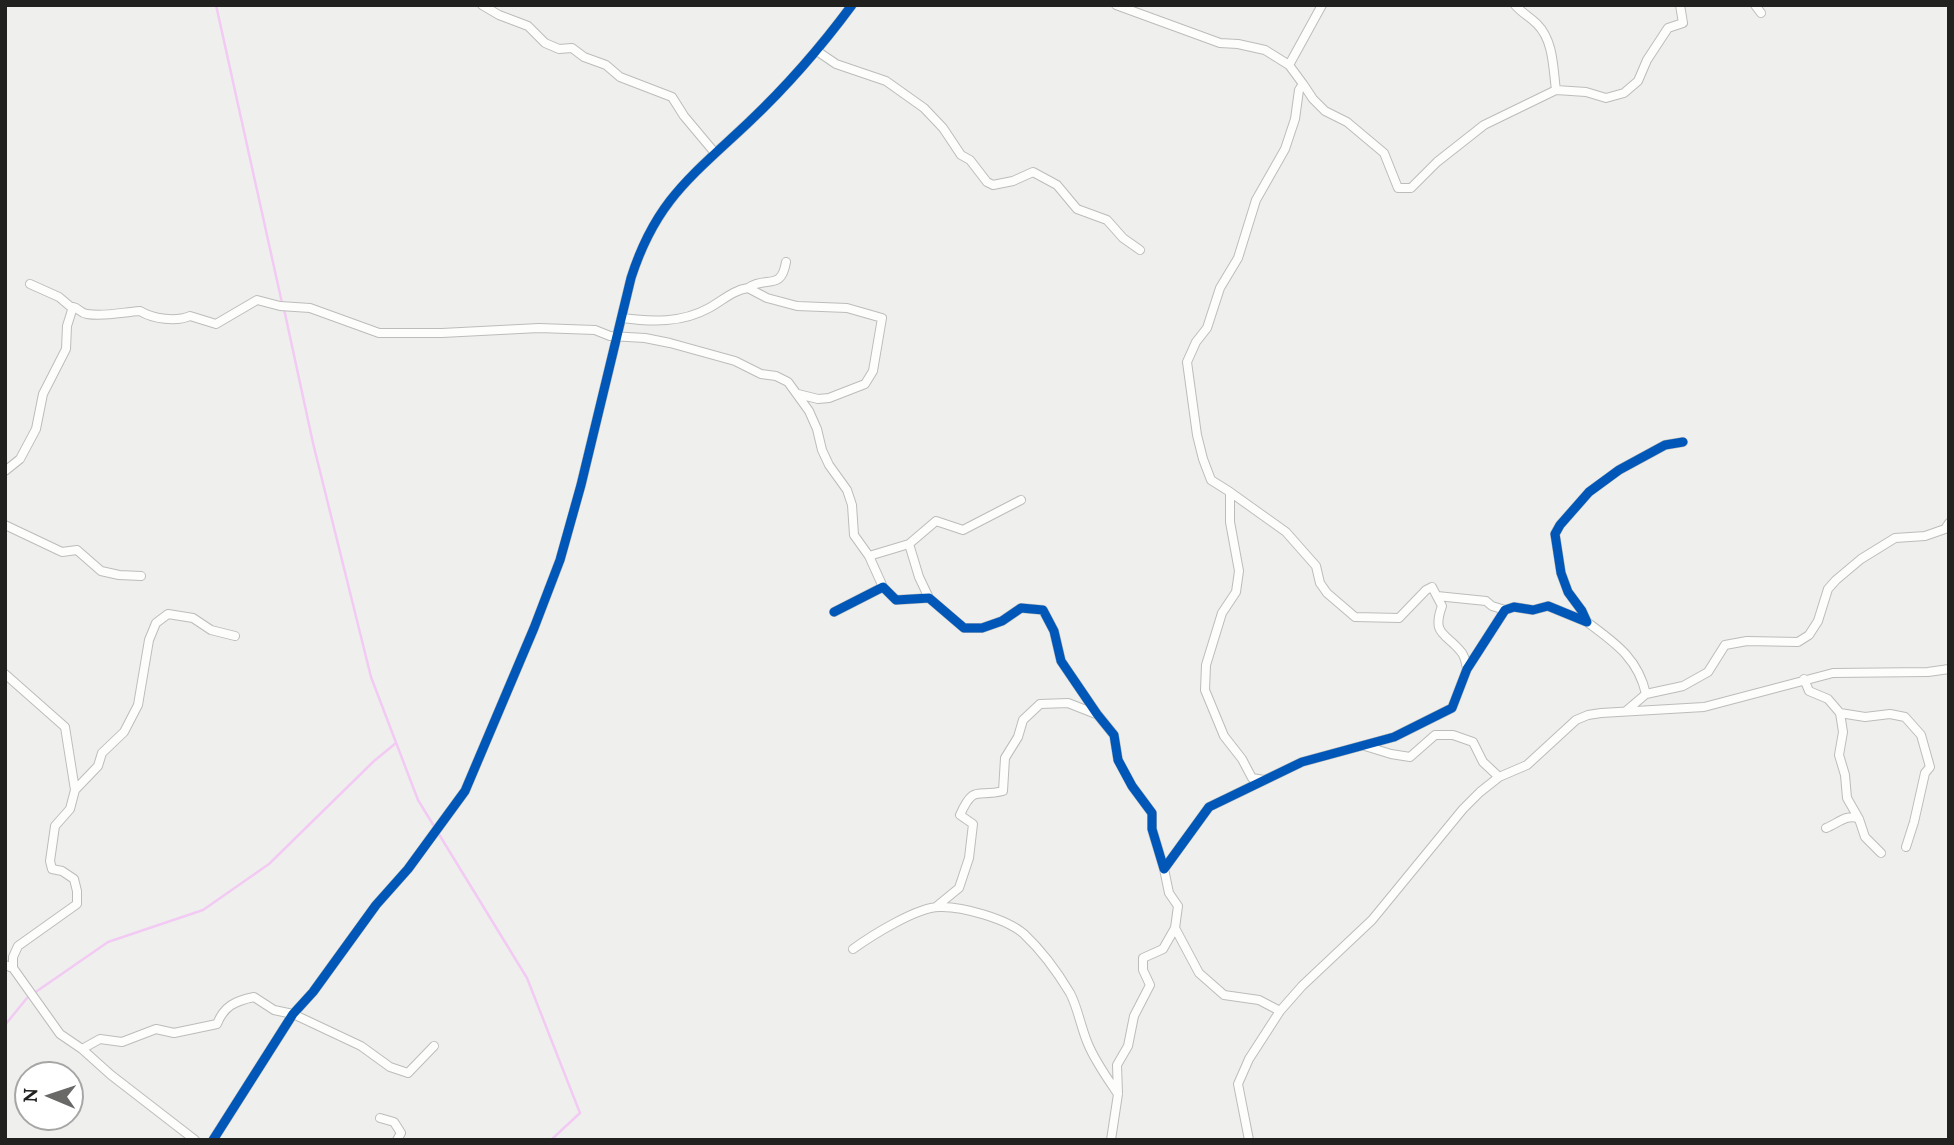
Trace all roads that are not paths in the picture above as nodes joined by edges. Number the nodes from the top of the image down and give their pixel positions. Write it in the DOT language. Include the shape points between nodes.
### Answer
graph roads {
  1 [pos="482,5"];
  2 [pos="852,5"];
  3 [pos="1116,5"];
  4 [pos="1322,5"];
  5 [pos="1515,5"];
  6 [pos="1680,5"];
  7 [pos="1755,5"];
  8 [pos="1761,13"];
  9 [pos="817,51"];
  10 [pos="1289,65"];
  11 [pos="1303,84"];
  12 [pos="1556,90"];
  13 [pos="715,153"];
  14 [pos="1140,250"];
  15 [pos="786,262"];
  16 [pos="30,285"];
  17 [pos="748,288"];
  18 [pos="72,308"];
  19 [pos="622,318"];
  20 [pos="618,336"];
  21 [pos="798,394"];
  22 [pos="1683,442"];
  23 [pos="5,471"];
  24 [pos="1230,492"];
  25 [pos="1021,500"];
  26 [pos="1949,523"];
  27 [pos="5,525"];
  28 [pos="909,544"];
  29 [pos="869,556"];
  30 [pos="141,576"];
  31 [pos="883,587"];
  32 [pos="1437,596"];
  33 [pos="929,598"];
  34 [pos="1505,610"];
  35 [pos="834,612"];
  36 [pos="1587,622"];
  37 [pos="235,636"];
  38 [pos="1467,669"];
  39 [pos="1949,669"];
  40 [pos="5,674"];
  41 [pos="1804,679"];
  42 [pos="1646,694"];
  43 [pos="1626,711"];
  44 [pos="1840,713"];
  45 [pos="1097,714"];
  46 [pos="1365,746"];
  47 [pos="1499,777"];
  48 [pos="1267,781"];
  49 [pos="75,790"];
  50 [pos="1859,819"];
  51 [pos="1826,828"];
  52 [pos="1906,847"];
  53 [pos="1881,853"];
  54 [pos="1164,869"];
  55 [pos="937,906"];
  56 [pos="1175,928"];
  57 [pos="853,949"];
  58 [pos="9,967"];
  59 [pos="1280,1011"];
  60 [pos="293,1014"];
  61 [pos="434,1046"];
  62 [pos="82,1049"];
  63 [pos="1118,1094"];
  64 [pos="380,1118"];
  65 [pos="195,1140"];
  66 [pos="213,1140"];
  67 [pos="397,1140"];
  68 [pos="1111,1140"];
  69 [pos="1249,1140"];
  1 -- 13 [label="street" via="528,26 545,43 572,48 621,77 672,97"];
  2 -- 9 [label="street"];
  3 -- 10 [label="street" via="1220,43 1265,50"];
  4 -- 10 [label="street"];
  5 -- 12 [label="street" via="1537,25 1553,55"];
  6 -- 12 [label="street" via="1682,23 1668,28 1638,81 1624,93 1606,98"];
  7 -- 8 [label="street"];
  9 -- 13 [label="street"];
  9 -- 14 [label="street" via="836,64 886,81 924,108 987,182 1013,181 1033,172 1058,185 1077,209 1107,220"];
  10 -- 11 [label="street"];
  11 -- 12 [label="street" via="1325,111 1347,122 1384,153 1398,188 1411,188 1484,125"];
  11 -- 24 [label="street" via="1285,149 1256,200 1238,258 1187,362 1203,459 1211,480"];
  13 -- 19 [label="street" via="672,196 653,223 639,253"];
  15 -- 17 [label="street" via="778,280"];
  16 -- 18 [label="street"];
  17 -- 19 [label="street" via="686,318"];
  17 -- 21 [label="street" via="797,306 848,308 882,318 873,371 865,384 829,398"];
  18 -- 20 [label="street" via="86,314 140,311 181,320 190,316 216,324 257,300 310,308 379,333 539,328 595,330"];
  18 -- 23 [label="street" via="66,348 43,394 36,429 20,459"];
  19 -- 20 [label="street"];
  20 -- 21 [label="street" via="670,343 735,361 789,382"];
  20 -- 60 [label="street" via="560,560 465,791"];
  21 -- 29 [label="street" via="829,465 847,490 854,535"];
  22 -- 36 [label="street" via="1665,445 1619,470 1589,492 1560,524 1555,534 1561,573 1567,592"];
  24 -- 32 [label="street" via="1286,532 1316,566 1327,593 1355,617 1399,618 1426,590 1432,587"];
  24 -- 48 [label="street" via="1239,571 1236,592 1222,613 1206,665 1205,690 1224,736 1252,778"];
  25 -- 28 [label="street" via="963,530 936,521"];
  26 -- 42 [label="street" via="1925,537 1895,538 1861,559 1828,589 1818,621 1798,642 1725,645 1708,673 1683,687"];
  27 -- 30 [label="street" via="62,552 77,550 101,572"];
  28 -- 29 [label="street"];
  28 -- 33 [label="street"];
  29 -- 31 [label="street"];
  31 -- 33 [label="street" via="896,600"];
  31 -- 35 [label="street"];
  32 -- 34 [label="street" via="1486,601"];
  32 -- 38 [label="street" via="1442,606 1436,621 1439,631 1464,654"];
  33 -- 45 [label="street" via="964,628 1002,621 1021,608 1042,610 1054,631 1061,661"];
  34 -- 36 [label="street" via="1548,606"];
  34 -- 38 [label="street"];
  36 -- 42 [label="street" via="1635,664"];
  37 -- 49 [label="street" via="211,630 193,618 168,614 156,623 138,705 124,732"];
  38 -- 46 [label="street" via="1452,708"];
  39 -- 41 [label="street" via="1850,672"];
  40 -- 49 [label="street" via="65,727"];
  41 -- 43 [label="street" via="1704,707"];
  41 -- 44 [label="street" via="1810,691 1828,699"];
  42 -- 43 [label="street"];
  43 -- 47 [label="street" via="1576,720 1527,765"];
  44 -- 50 [label="street" via="1839,755 1847,799"];
  44 -- 52 [label="street" via="1865,717 1899,714 1921,735 1930,767"];
  45 -- 54 [label="street" via="1114,735 1118,760 1152,813"];
  45 -- 55 [label="street" via="1068,704 1040,704 1023,720 1005,758 1003,791 977,792 967,798 960,814 973,824 969,858 959,888"];
  46 -- 47 [label="street" via="1410,757 1435,735 1453,735 1472,741 1483,762"];
  46 -- 48 [label="street" via="1301,762"];
  47 -- 59 [label="street" via="1463,809 1372,920"];
  48 -- 54 [label="street" via="1209,807"];
  49 -- 58 [label="street" via="70,810 55,826 50,861 52,869 74,879 77,904 18,946"];
  50 -- 51 [label="street" via="1847,817"];
  50 -- 53 [label="street" via="1865,837"];
  54 -- 56 [label="street" via="1169,893 1178,906"];
  55 -- 57 [label="street" via="872,935"];
  55 -- 63 [label="street" via="970,911 1023,933 1072,997 1088,1045"];
  56 -- 59 [label="street" via="1199,973 1224,995 1259,1000"];
  56 -- 63 [label="street" via="1163,949 1143,958 1150,985 1117,1065"];
  58 -- 62 [label="street" via="60,1034"];
  59 -- 69 [label="street" via="1238,1084"];
  60 -- 61 [label="street" via="408,1073"];
  60 -- 62 [label="street" via="274,1010 254,997 237,1000 223,1010 217,1024 174,1033 156,1029 122,1042 100,1040"];
  60 -- 66 [label="street"];
  62 -- 65 [label="street"];
  63 -- 68 [label="street"];
  64 -- 67 [label="street" via="394,1122 401,1133"];
}
